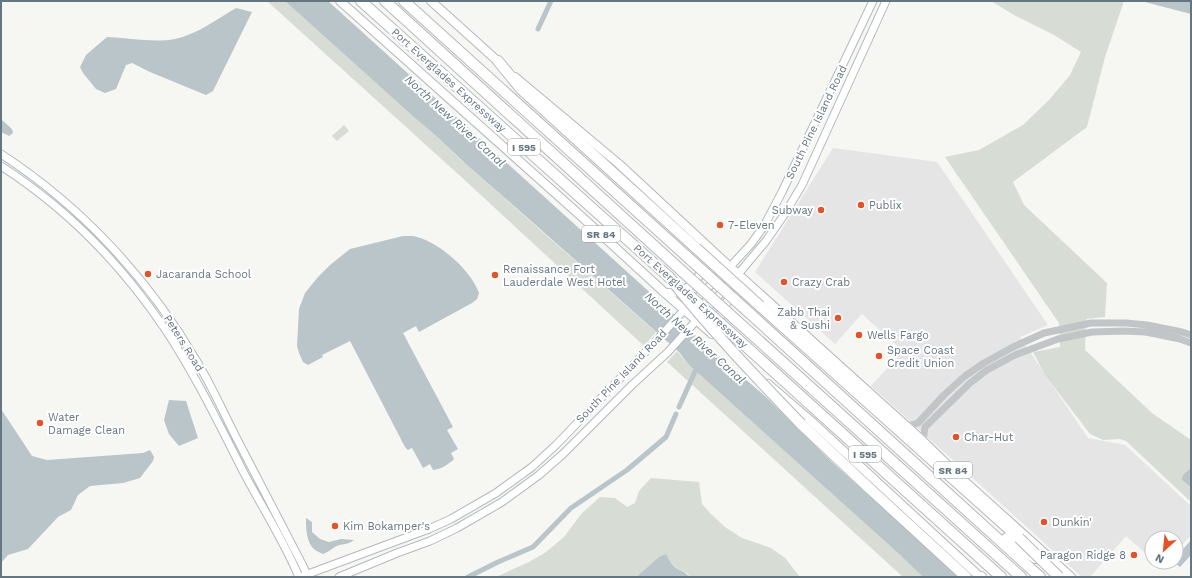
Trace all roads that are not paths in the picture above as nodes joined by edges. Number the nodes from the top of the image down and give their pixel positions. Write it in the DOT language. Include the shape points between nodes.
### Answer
graph roads {
  1 [pos="340,1"];
  2 [pos="361,1"];
  3 [pos="385,1"];
  4 [pos="404,1"];
  5 [pos="431,1"];
  6 [pos="873,1"];
  7 [pos="886,1"];
  8 [pos="498,61"];
  9 [pos="1,154"];
  10 [pos="1,166"];
  11 [pos="782,192"];
  12 [pos="784,215"];
  13 [pos="701,245"];
  14 [pos="730,267"];
  15 [pos="739,274"];
  16 [pos="669,278"];
  17 [pos="759,292"];
  18 [pos="665,293"];
  19 [pos="681,313"];
  20 [pos="697,320"];
  21 [pos="1191,335"];
  22 [pos="721,343"];
  23 [pos="1191,343"];
  24 [pos="908,426"];
  25 [pos="924,441"];
  26 [pos="958,503"];
  27 [pos="303,576"];
  28 [pos="339,577"];
  29 [pos="966,577"];
  30 [pos="980,577"];
  31 [pos="1001,577"];
  32 [pos="1021,577"];
  33 [pos="1040,577"];
  34 [pos="1060,577"];
  35 [pos="1071,577"];
  1 -- 18 [label="main road, SR 84"];
  2 -- 16 [label="highway, Port Everglades Expressway / I 595"];
  3 -- 32 [label="highway, bridge"];
  4 -- 26 [label="highway, I 595, bridge"];
  5 -- 8 [label="main road"];
  6 -- 11 [label="main road, South Pine Island Road"];
  7 -- 12 [label="main road, South Pine Island Road" via="802,185"];
  8 -- 13 [label="highway" via="521,89"];
  9 -- 27 [label="main road, Peters Road" via="34,177 88,222 129,266 164,311 196,361 302,564"];
  10 -- 27 [label="main road, Peters Road" via="29,185 86,234 122,272 161,323 187,364 261,504"];
  11 -- 12 [label="main road" via="780,201"];
  11 -- 14 [label="main road, South Pine Island Road" via="756,238"];
  12 -- 15 [label="main road, South Pine Island Road"];
  13 -- 14 [label="main road, SR 84"];
  13 -- 18 [label="main road" via="710,253 706,266 695,282 677,293"];
  13 -- 34 [label="highway, bridge" via="760,306"];
  14 -- 15 [label="main road, SR 84"];
  14 -- 19 [label="main road, South Pine Island Road"];
  15 -- 17 [label="main road, SR 84"];
  15 -- 20 [label="main road, South Pine Island Road"];
  16 -- 29 [label="highway, bridge" via="729,348 801,424"];
  16 -- 31 [label="highway, Port Everglades Expressway / I 595, bridge"];
  17 -- 22 [label="main road" via="741,291 724,307 719,319"];
  17 -- 24 [label="main road, SR 84"];
  18 -- 19 [label="main road, SR 84"];
  19 -- 20 [label="main road, SR 84"];
  19 -- 27 [label="main road, South Pine Island Road" via="556,444 532,467 496,493 436,526"];
  20 -- 22 [label="main road, SR 84"];
  20 -- 28 [label="main road, South Pine Island Road" via="668,352 563,454 502,502 430,541"];
  21 -- 24 [label="street" via="1126,323 1091,323 1044,333 984,363 947,392 918,423"];
  22 -- 30 [label="main road, SR 84" via="810,420"];
  23 -- 25 [label="street" via="1146,332 1124,331 1092,332 1058,339 1015,355 987,370 925,427"];
  24 -- 25 [label="main road, SR 84"];
  25 -- 35 [label="main road, SR 84" via="962,479"];
  26 -- 33 [label="highway, I 595"];
  26 -- 34 [label="highway"];
}
